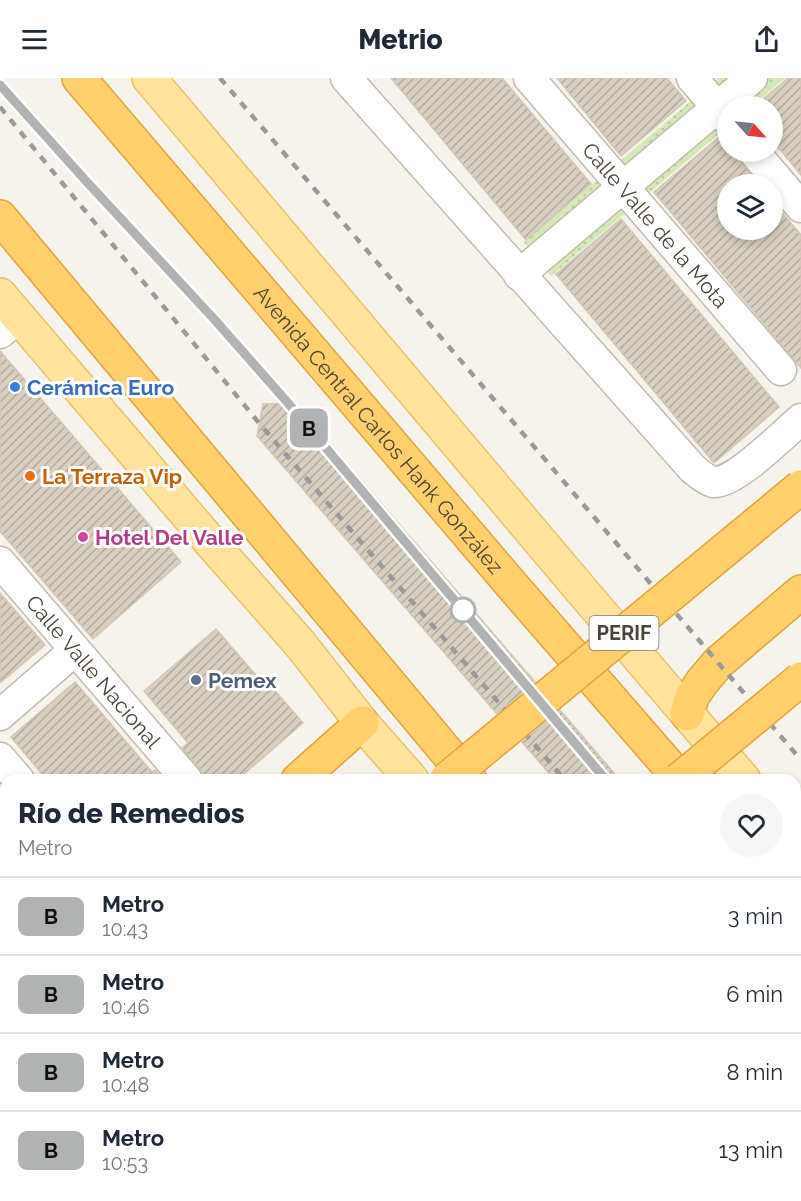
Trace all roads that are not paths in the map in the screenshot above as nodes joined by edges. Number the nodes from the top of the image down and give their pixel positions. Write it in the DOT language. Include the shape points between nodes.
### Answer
graph roads {
  1 [pos="79,78"];
  2 [pos="149,78"];
  3 [pos="346,78"];
  4 [pos="529,78"];
  5 [pos="692,78"];
  6 [pos="752,78"];
  7 [pos="737,96"];
  8 [pos="717,108"];
  9 [pos="717,118"];
  10 [pos="763,162"];
  11 [pos="623,187"];
  12 [pos="801,207"];
  13 [pos="0,218"];
  14 [pos="519,275"];
  15 [pos="6,315"];
  16 [pos="781,370"];
  17 [pos="801,419"];
  18 [pos="801,487"];
  19 [pos="0,562"];
  20 [pos="801,591"];
  21 [pos="75,650"];
  22 [pos="801,679"];
  23 [pos="687,714"];
  24 [pos="0,715"];
  25 [pos="362,723"];
  26 [pos="0,758"];
  27 [pos="14,774"];
  28 [pos="182,774"];
  29 [pos="305,774"];
  30 [pos="407,774"];
  31 [pos="453,774"];
  32 [pos="466,774"];
  33 [pos="675,774"];
  34 [pos="687,774"];
  35 [pos="739,774"];
  1 -- 33 [label="highway, Avenida Central Carlos Hank González"];
  2 -- 23 [label="main road"];
  3 -- 14 [label="street"];
  4 -- 11 [label="street, Calle Valle de la Mota"];
  5 -- 8 [label="street"];
  6 -- 7 [label="street"];
  9 -- 11 [label="street"];
  10 -- 12 [label="street"];
  11 -- 14 [label="street"];
  11 -- 16 [label="street, Calle Valle de la Mota"];
  13 -- 32 [label="highway"];
  14 -- 17 [label="street" via="705,478 715,482 729,479"];
  15 -- 25 [label="main road" via="302,645"];
  18 -- 31 [label="highway, PERIF, bridge"];
  19 -- 21 [label="street, Calle Valle Nacional"];
  20 -- 23 [label="highway" via="719,662 692,697"];
  21 -- 24 [label="street"];
  21 -- 28 [label="street, Calle Valle Nacional"];
  22 -- 34 [label="highway, bridge"];
  23 -- 35 [label="main road"];
  25 -- 29 [label="highway"];
  25 -- 30 [label="main road"];
  26 -- 27 [label="street"];
}
